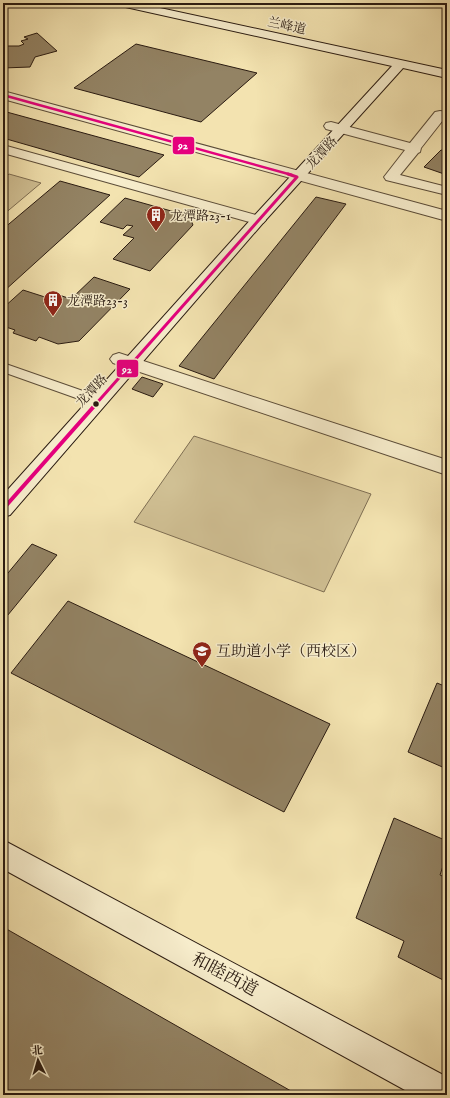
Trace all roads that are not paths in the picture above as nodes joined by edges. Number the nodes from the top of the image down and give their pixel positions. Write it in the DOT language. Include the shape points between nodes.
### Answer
graph roads {
  1 [pos="121,3"];
  2 [pos="395,63"];
  3 [pos="447,74"];
  4 [pos="3,96"];
  5 [pos="3,102"];
  6 [pos="447,116"];
  7 [pos="337,127"];
  8 [pos="3,149"];
  9 [pos="415,149"];
  10 [pos="289,176"];
  11 [pos="447,192"];
  12 [pos="447,216"];
  13 [pos="252,219"];
  14 [pos="125,361"];
  15 [pos="3,367"];
  16 [pos="91,399"];
  17 [pos="447,468"];
  18 [pos="3,487"];
  19 [pos="3,509"];
  20 [pos="3,854"];
  21 [pos="447,1095"];
  1 -- 2 [label="street, 兰峰道"];
  2 -- 3 [label="street, 兰峰道"];
  2 -- 7 [label="street, 龙潭路"];
  4 -- 10 [label="street"];
  5 -- 10 [label="street"];
  6 -- 9 [label="street" via="440,115"];
  7 -- 9 [label="street"];
  7 -- 10 [label="street, 龙潭路"];
  8 -- 13 [label="street"];
  9 -- 11 [label="street" via="391,177"];
  10 -- 12 [label="street"];
  10 -- 13 [label="street, 龙潭路"];
  13 -- 14 [label="street, 龙潭路"];
  14 -- 16 [label="street, 龙潭路"];
  14 -- 17 [label="street"];
  15 -- 16 [label="lane"];
  16 -- 18 [label="street, 龙潭路"];
  16 -- 19 [label="street, 龙潭路"];
  20 -- 21 [label="street, 和睦西道"];
}
